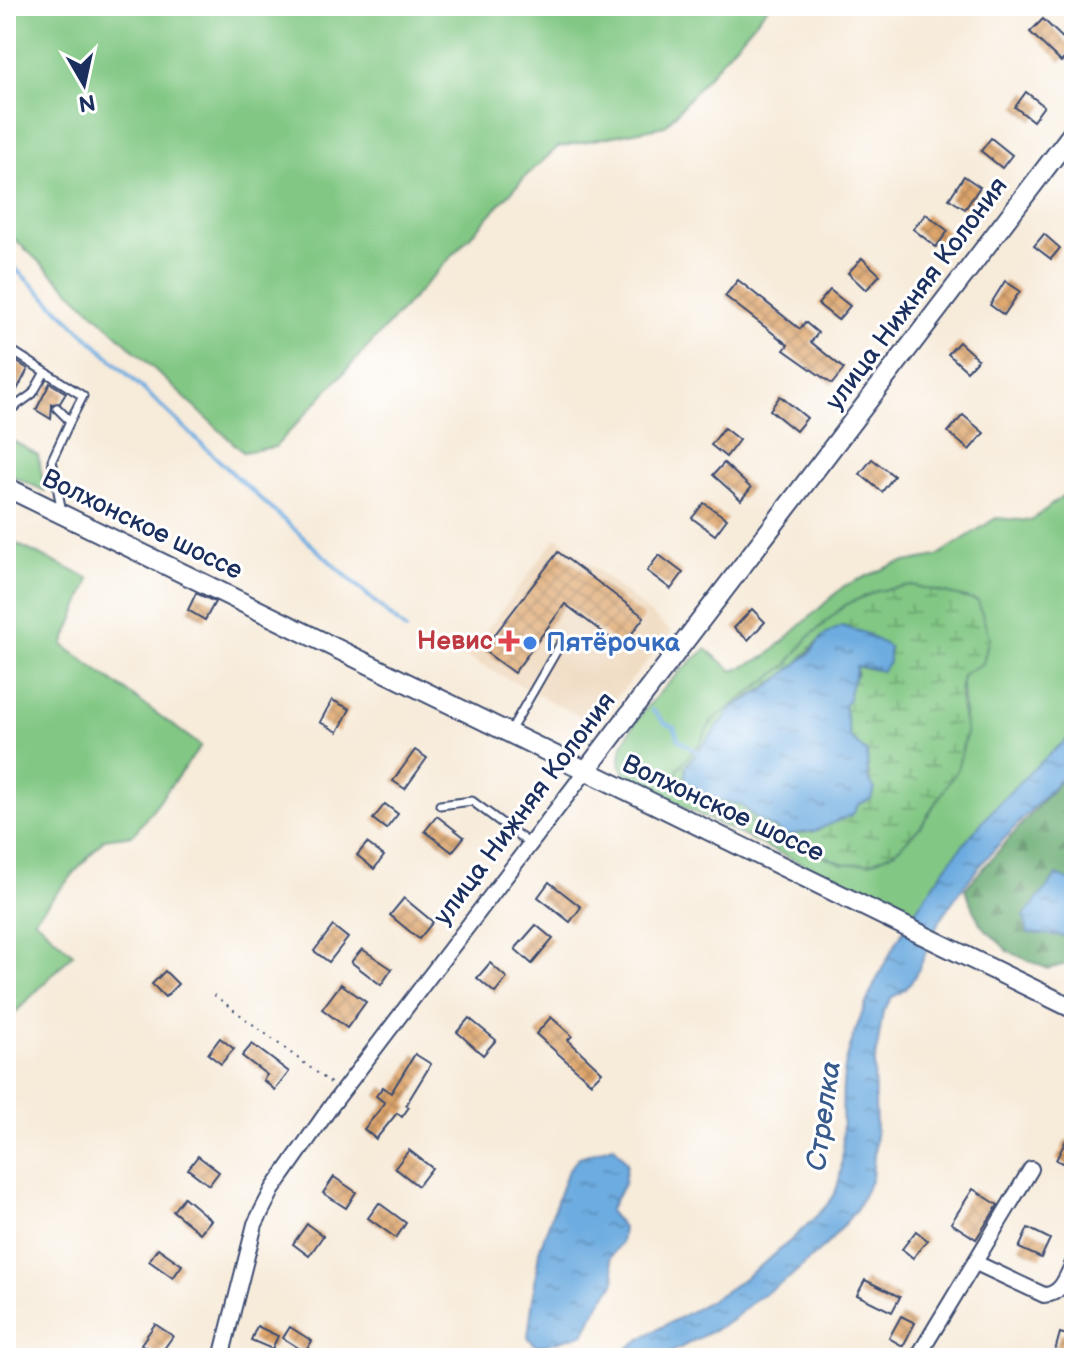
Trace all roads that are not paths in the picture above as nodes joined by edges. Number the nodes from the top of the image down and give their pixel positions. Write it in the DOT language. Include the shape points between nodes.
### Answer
graph roads {
  1 [pos="1074,131"];
  2 [pos="6,347"];
  3 [pos="45,372"];
  4 [pos="57,408"];
  5 [pos="6,413"];
  6 [pos="70,421"];
  7 [pos="6,487"];
  8 [pos="62,514"];
  9 [pos="561,643"];
  10 [pos="508,735"];
  11 [pos="585,772"];
  12 [pos="440,805"];
  13 [pos="531,846"];
  14 [pos="1074,1009"];
  15 [pos="1031,1169"];
  16 [pos="1074,1261"];
  17 [pos="976,1263"];
  18 [pos="221,1358"];
  19 [pos="917,1358"];
  1 -- 11 [label="main road, улица Нижняя Колония"];
  2 -- 3 [label="lane"];
  3 -- 5 [label="lane" via="32,394"];
  3 -- 6 [label="lane" via="83,396"];
  4 -- 6 [label="lane"];
  6 -- 8 [label="lane" via="52,460"];
  7 -- 8 [label="main road, Волхонское шоссе"];
  8 -- 10 [label="main road, Волхонское шоссе"];
  9 -- 10 [label="lane"];
  10 -- 11 [label="main road, Волхонское шоссе"];
  11 -- 13 [label="street, улица Нижняя Колония"];
  11 -- 14 [label="main road, Волхонское шоссе"];
  12 -- 13 [label="lane" via="472,801"];
  13 -- 18 [label="street, улица Нижняя Колония" via="342,1092 264,1204"];
  15 -- 17 [label="street"];
  16 -- 17 [label="street" via="1052,1295"];
  17 -- 19 [label="street"];
}
